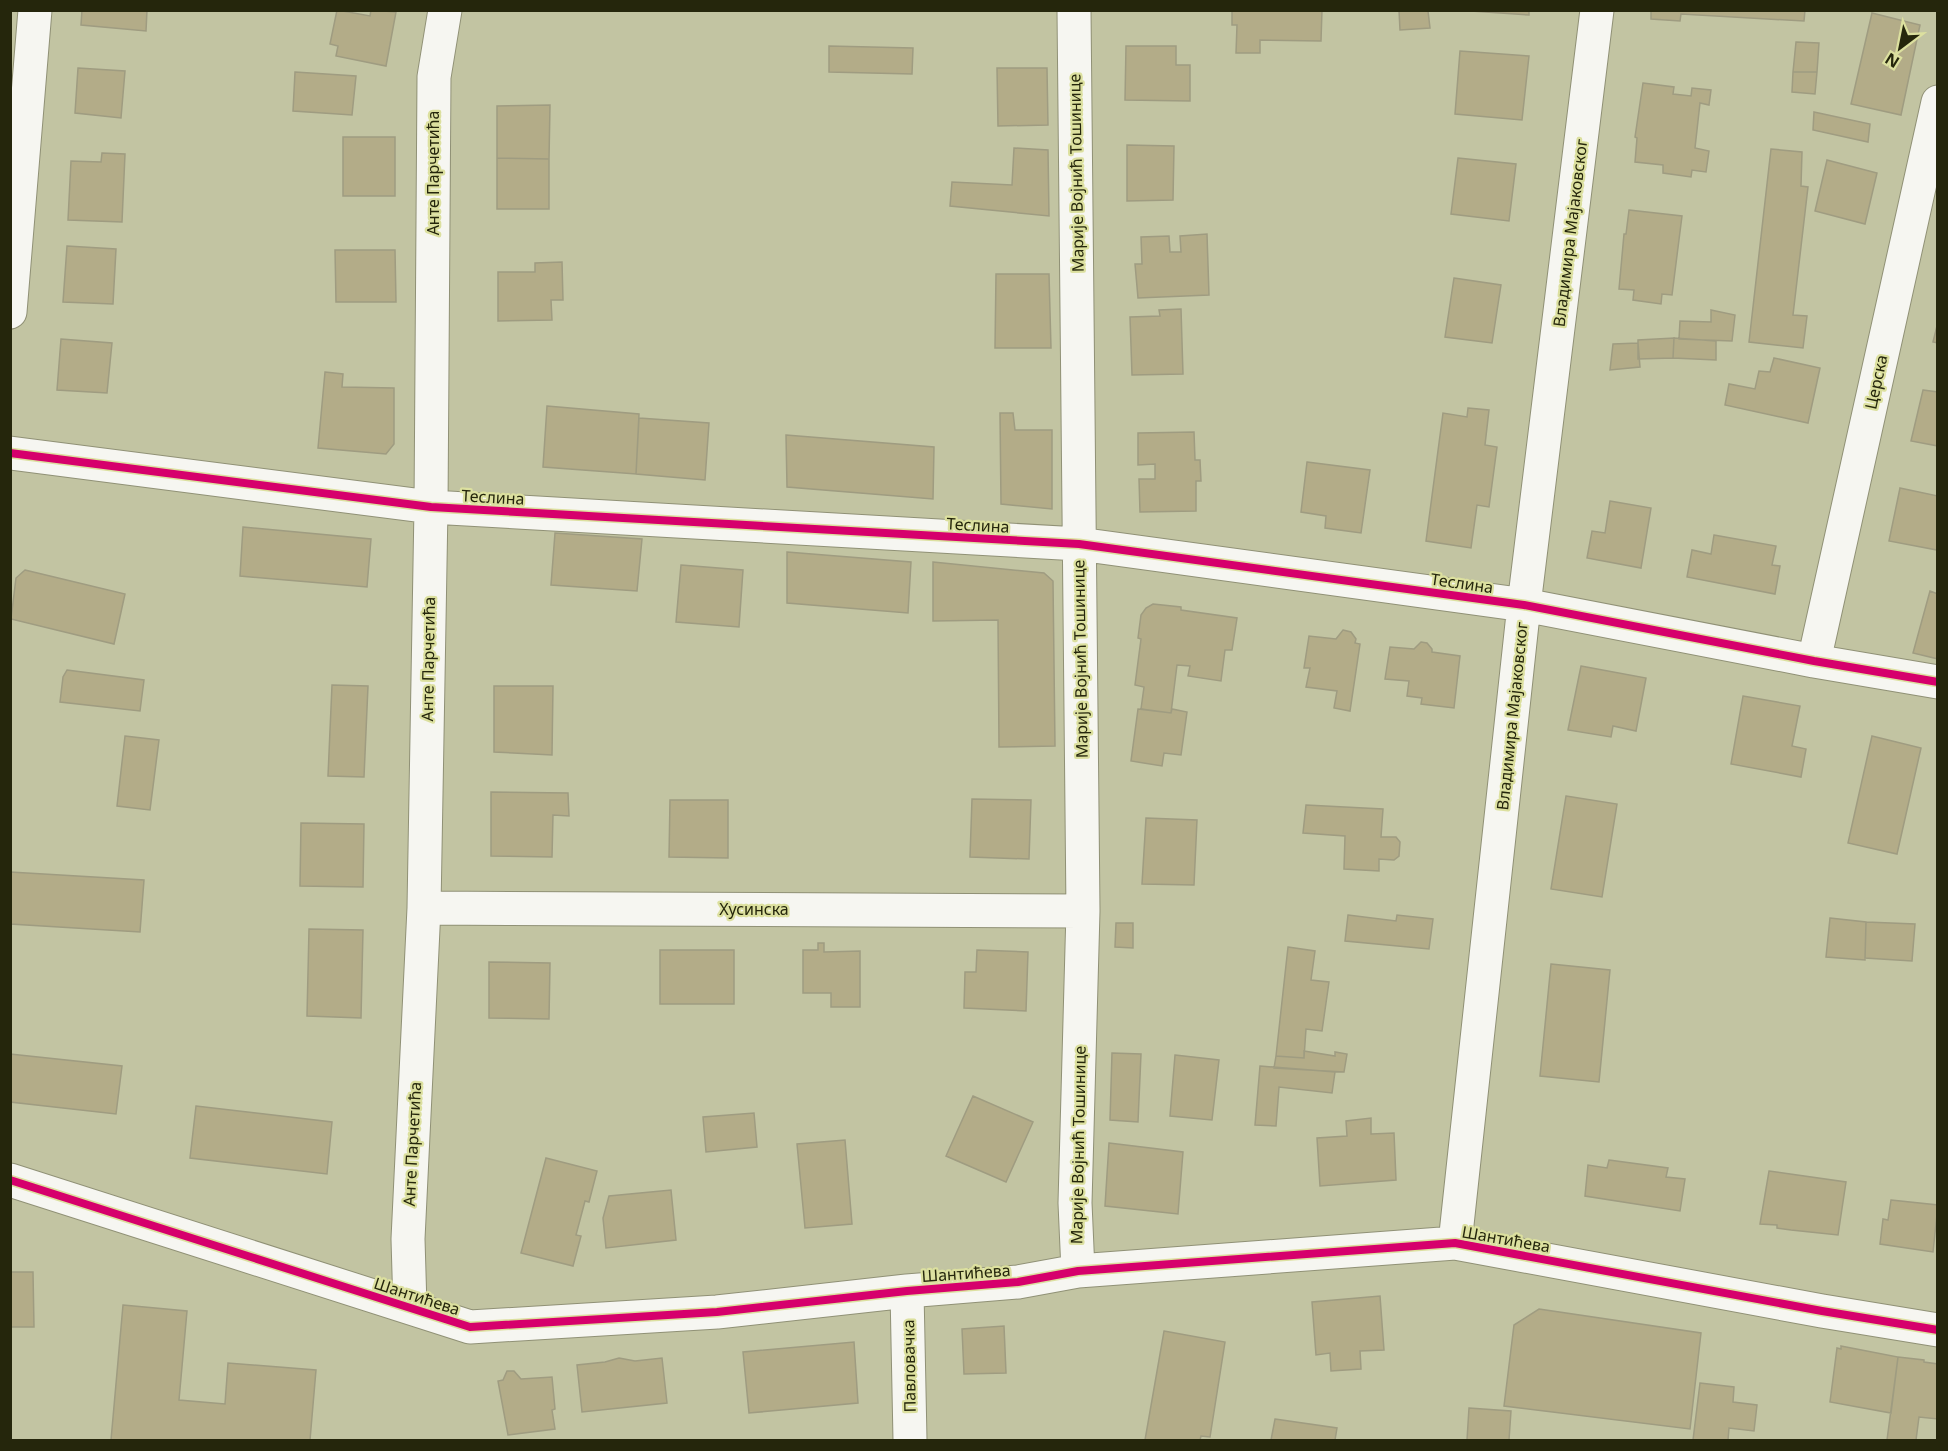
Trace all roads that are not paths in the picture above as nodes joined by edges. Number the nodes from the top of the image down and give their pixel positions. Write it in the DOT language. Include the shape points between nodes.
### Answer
graph roads {
  1 [pos="35,10"];
  2 [pos="445,10"];
  3 [pos="1074,10"];
  4 [pos="1597,10"];
  5 [pos="1938,102"];
  6 [pos="10,312"];
  7 [pos="10,453"];
  8 [pos="431,507"];
  9 [pos="1079,544"];
  10 [pos="1524,605"];
  11 [pos="1814,661"];
  12 [pos="1938,682"];
  13 [pos="424,908"];
  14 [pos="1083,910"];
  15 [pos="10,1180"];
  16 [pos="1455,1243"];
  17 [pos="1078,1271"];
  18 [pos="908,1291"];
  19 [pos="410,1307"];
  20 [pos="1938,1330"];
  21 [pos="910,1440"];
  1 -- 6 [label="street"];
  2 -- 8 [label="street, Анте Парчетића" via="434,77"];
  3 -- 9 [label="street, Марије Војнић Тошинице"];
  4 -- 10 [label="street, Владимира Мајаковског"];
  5 -- 11 [label="street, Церска"];
  7 -- 8 [label="street, Теслина"];
  8 -- 9 [label="street, Теслина"];
  8 -- 13 [label="street, Анте Парчетића"];
  9 -- 10 [label="street, Теслина"];
  9 -- 14 [label="street, Марије Војнић Тошинице"];
  10 -- 11 [label="street, Теслина"];
  10 -- 16 [label="street, Владимира Мајаковског"];
  11 -- 12 [label="street, Теслина"];
  13 -- 14 [label="street, Хусинска"];
  13 -- 19 [label="street, Анте Парчетића" via="408,1239"];
  14 -- 17 [label="street, Марије Војнић Тошинице" via="1075,1203"];
  15 -- 19 [label="street, Шантићева"];
  16 -- 17 [label="street, Шантићева"];
  16 -- 20 [label="street, Шантићева"];
  17 -- 18 [label="street, Шантићева" via="1018,1282"];
  18 -- 19 [label="street, Шантићева" via="717,1312 470,1327"];
  18 -- 21 [label="street, Павловачка"];
}
